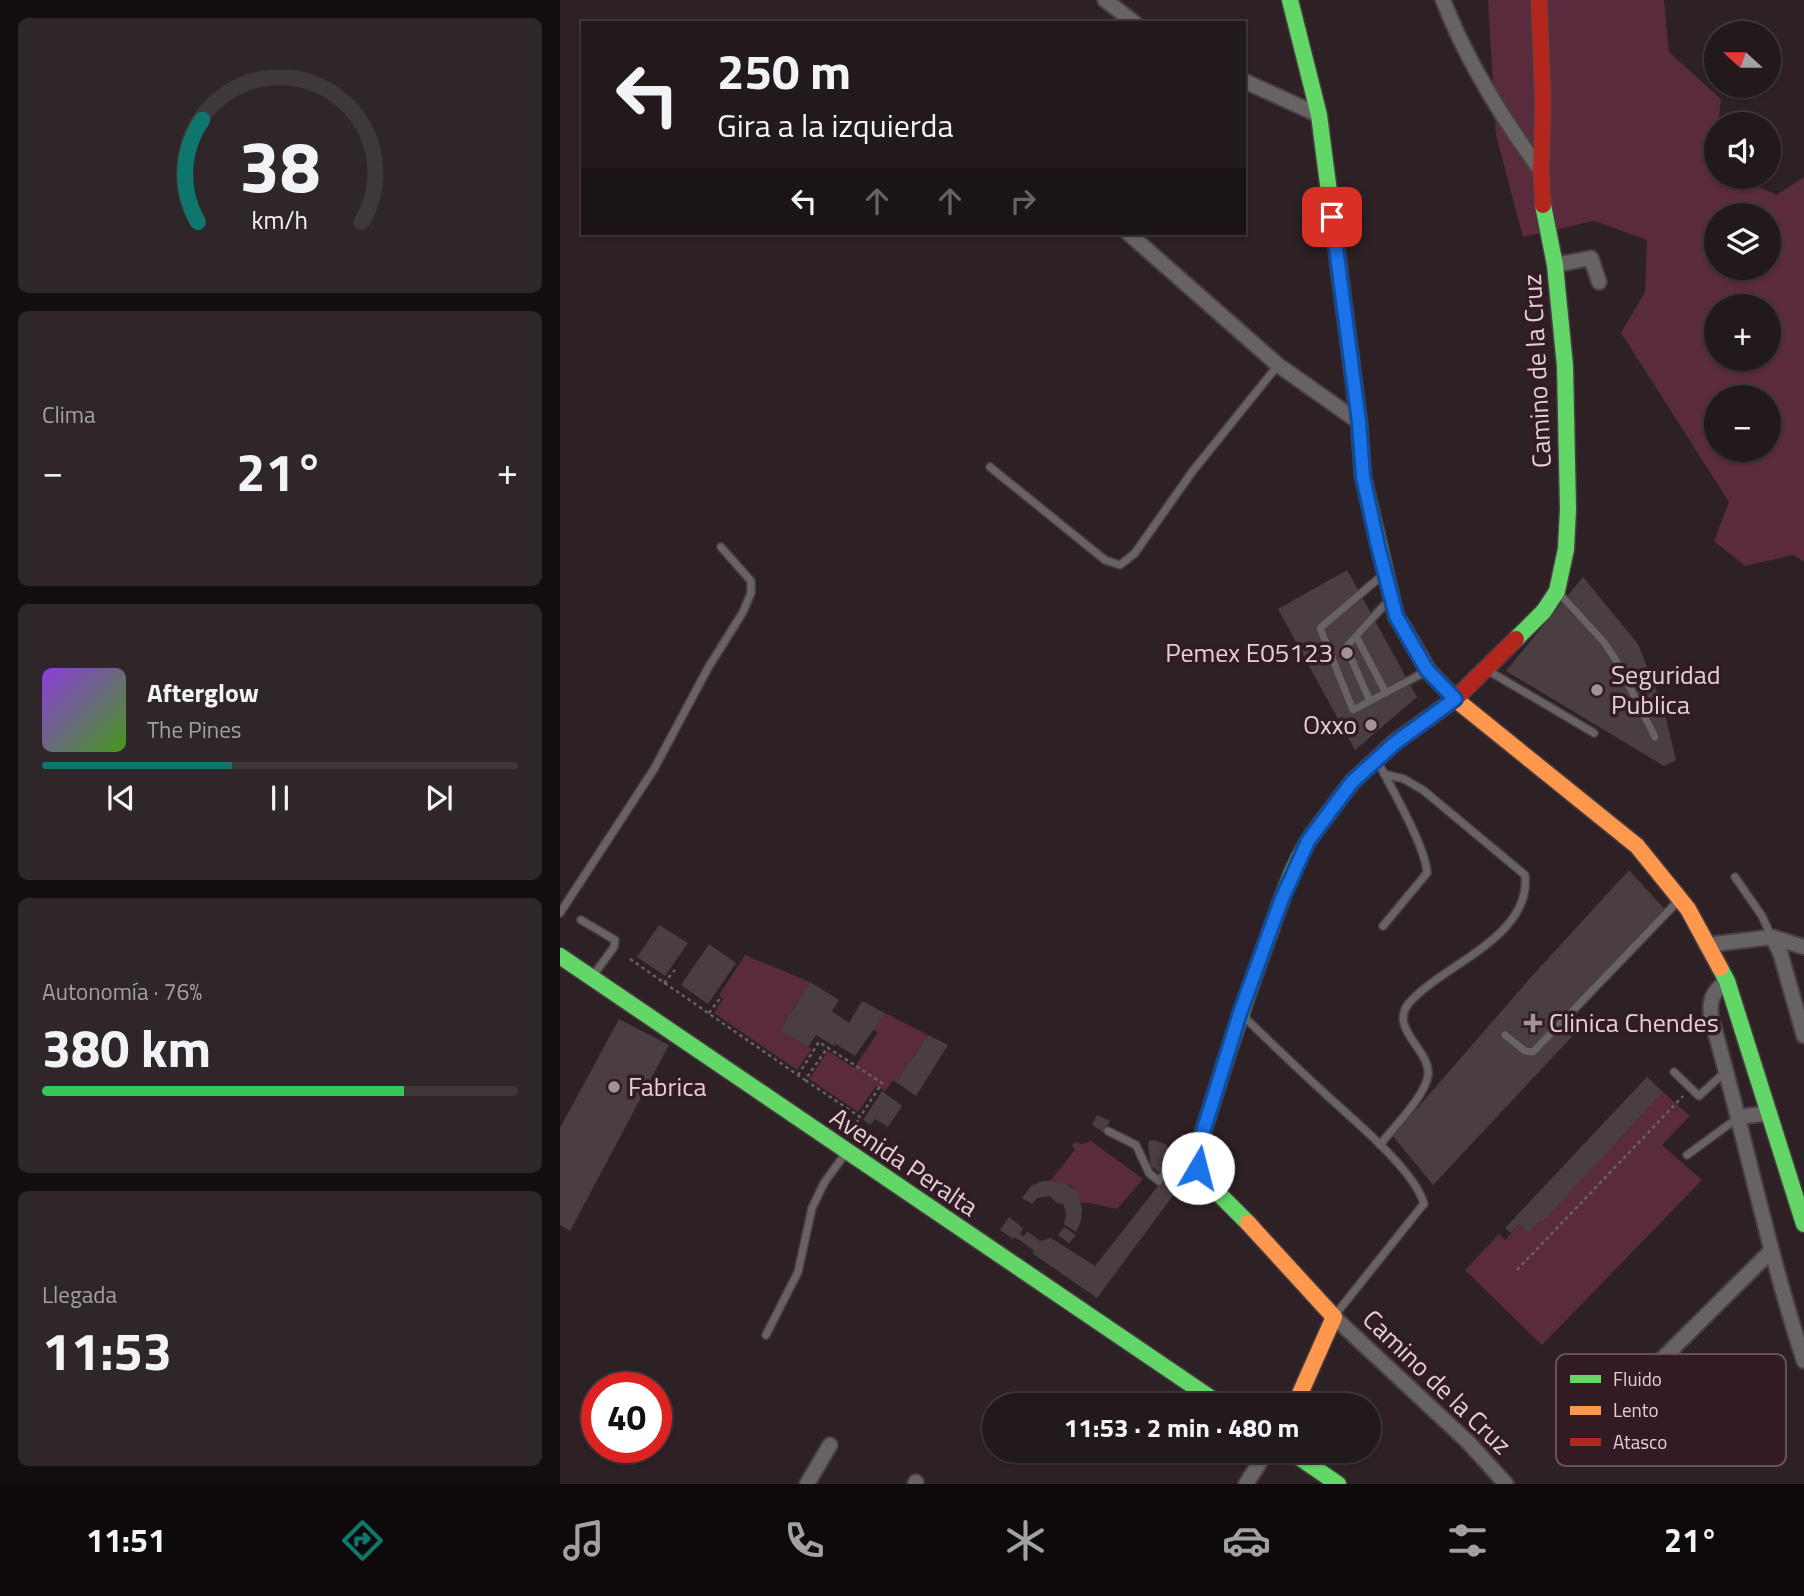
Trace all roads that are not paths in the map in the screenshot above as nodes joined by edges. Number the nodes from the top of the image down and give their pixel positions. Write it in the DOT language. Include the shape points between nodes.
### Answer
graph roads {
  1 [pos="1105,0"];
  2 [pos="1290,0"];
  3 [pos="1443,0"];
  4 [pos="1539,0"];
  5 [pos="1132,21"];
  6 [pos="1246,82"];
  7 [pos="1319,115"];
  8 [pos="1541,171"];
  9 [pos="1130,235"];
  10 [pos="1555,265"];
  11 [pos="1599,282"];
  12 [pos="1278,365"];
  13 [pos="1359,422"];
  14 [pos="990,467"];
  15 [pos="721,547"];
  16 [pos="1385,572"];
  17 [pos="1557,591"];
  18 [pos="1392,597"];
  19 [pos="1356,636"];
  20 [pos="1427,670"];
  21 [pos="1486,670"];
  22 [pos="1386,693"];
  23 [pos="1455,699"];
  24 [pos="1370,701"];
  25 [pos="1594,733"];
  26 [pos="1655,737"];
  27 [pos="1380,766"];
  28 [pos="1735,877"];
  29 [pos="1680,898"];
  30 [pos="560,913"];
  31 [pos="581,920"];
  32 [pos="1383,926"];
  33 [pos="1772,937"];
  34 [pos="1706,945"];
  35 [pos="1804,947"];
  36 [pos="560,956"];
  37 [pos="592,978"];
  38 [pos="1727,981"];
  39 [pos="1240,1013"];
  40 [pos="1505,1035"];
  41 [pos="1804,1036"];
  42 [pos="1726,1071"];
  43 [pos="1674,1072"];
  44 [pos="1769,1112"];
  45 [pos="1739,1116"];
  46 [pos="1108,1131"];
  47 [pos="1380,1144"];
  48 [pos="846,1152"];
  49 [pos="1687,1155"];
  50 [pos="1198,1156"];
  51 [pos="1804,1224"];
  52 [pos="1771,1251"];
  53 [pos="1334,1317"];
  54 [pos="766,1335"];
  55 [pos="1666,1354"];
  56 [pos="1804,1361"];
  57 [pos="1203,1393"];
  58 [pos="1300,1393"];
  59 [pos="830,1445"];
  60 [pos="1259,1463"];
  61 [pos="1307,1463"];
  62 [pos="807,1484"];
  63 [pos="1246,1484"];
  64 [pos="1338,1484"];
  65 [pos="1506,1484"];
  1 -- 5 [label="street"];
  2 -- 7 [label="street"];
  3 -- 8 [label="street" via="1484,85"];
  4 -- 8 [label="street, Camino de la Cruz" via="1544,102"];
  6 -- 7 [label="street"];
  7 -- 13 [label="street"];
  8 -- 10 [label="street, Camino de la Cruz" via="1543,210"];
  9 -- 12 [label="street"];
  10 -- 11 [label="street" via="1591,258"];
  10 -- 17 [label="street, Camino de la Cruz" via="1565,366 1569,509"];
  12 -- 13 [label="street"];
  12 -- 14 [label="lane" via="1192,472 1135,553 1120,565 1105,560"];
  13 -- 16 [label="street" via="1363,477"];
  15 -- 30 [label="lane" via="751,581 743,612 654,769"];
  16 -- 18 [label="street"];
  16 -- 24 [label="lane" via="1320,628 1353,710"];
  17 -- 21 [label="street, Camino de la Cruz" via="1544,611"];
  17 -- 26 [label="lane" via="1618,662"];
  18 -- 19 [label="lane"];
  18 -- 20 [label="street" via="1396,616"];
  19 -- 22 [label="lane"];
  19 -- 24 [label="lane" via="1346,646"];
  20 -- 22 [label="lane"];
  20 -- 23 [label="street"];
  21 -- 23 [label="street, Camino de la Cruz"];
  21 -- 25 [label="lane"];
  22 -- 24 [label="lane"];
  23 -- 27 [label="street, Camino de la Cruz" via="1395,743"];
  23 -- 29 [label="street" via="1637,846"];
  27 -- 32 [label="lane" via="1416,839 1427,873"];
  27 -- 39 [label="street, Camino de la Cruz" via="1352,782 1308,841"];
  27 -- 47 [label="lane" via="1423,790 1525,875 1527,888 1519,910 1486,946 1450,968 1408,1005 1403,1019 1406,1030 1428,1062 1428,1076"];
  28 -- 33 [label="lane"];
  29 -- 34 [label="street"];
  29 -- 40 [label="lane" via="1533,1052"];
  31 -- 37 [label="lane" via="615,940"];
  33 -- 34 [label="street"];
  33 -- 35 [label="street"];
  33 -- 41 [label="street"];
  34 -- 38 [label="street"];
  36 -- 37 [label="street, Avenida Peralta"];
  37 -- 48 [label="street, Avenida Peralta"];
  38 -- 42 [label="street" via="1716,989 1710,1005"];
  38 -- 44 [label="street"];
  39 -- 47 [label="lane"];
  39 -- 50 [label="street, Camino de la Cruz"];
  42 -- 43 [label="lane" via="1699,1096"];
  42 -- 45 [label="street"];
  44 -- 45 [label="street"];
  44 -- 51 [label="street"];
  45 -- 49 [label="lane"];
  45 -- 52 [label="street"];
  46 -- 50 [label="lane" via="1136,1145 1149,1173 1159,1181 1177,1156"];
  47 -- 53 [label="lane" via="1424,1203"];
  48 -- 54 [label="lane" via="812,1208 798,1272"];
  48 -- 57 [label="street, Avenida Peralta"];
  50 -- 53 [label="street" via="1204,1179"];
  52 -- 55 [label="street"];
  52 -- 56 [label="street"];
  53 -- 58 [label="street"];
  53 -- 65 [label="street, Camino de la Cruz" via="1469,1443"];
  59 -- 62 [label="street"];
  60 -- 63 [label="street"];
  61 -- 64 [label="street"];
}
